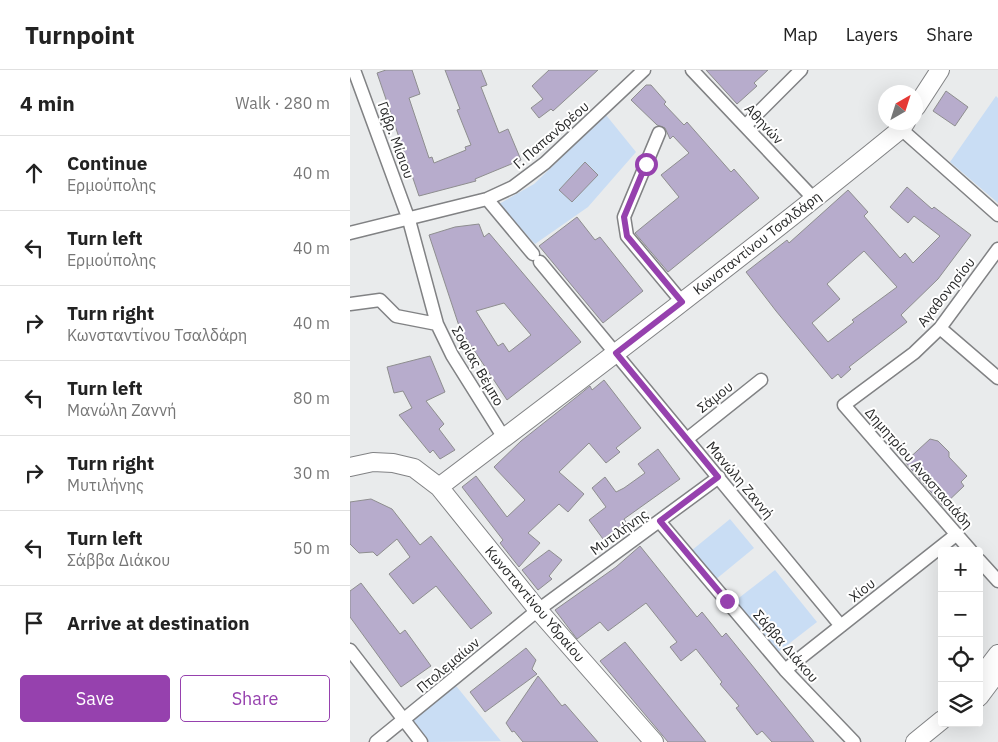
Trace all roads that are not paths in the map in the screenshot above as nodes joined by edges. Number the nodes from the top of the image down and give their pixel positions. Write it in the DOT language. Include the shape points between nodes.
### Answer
graph roads {
  1 [pos="354,70"];
  2 [pos="644,70"];
  3 [pos="692,70"];
  4 [pos="801,70"];
  5 [pos="940,70"];
  6 [pos="923,97"];
  7 [pos="745,126"];
  8 [pos="898,130"];
  9 [pos="907,130"];
  10 [pos="659,133"];
  11 [pos="487,199"];
  12 [pos="814,199"];
  13 [pos="998,215"];
  14 [pos="409,220"];
  15 [pos="350,233"];
  16 [pos="998,249"];
  17 [pos="682,302"];
  18 [pos="350,304"];
  19 [pos="437,324"];
  20 [pos="940,328"];
  21 [pos="616,353"];
  22 [pos="998,378"];
  23 [pos="761,380"];
  24 [pos="844,405"];
  25 [pos="504,438"];
  26 [pos="687,438"];
  27 [pos="350,467"];
  28 [pos="718,477"];
  29 [pos="439,487"];
  30 [pos="660,521"];
  31 [pos="957,534"];
  32 [pos="968,547"];
  33 [pos="983,564"];
  34 [pos="998,581"];
  35 [pos="538,610"];
  36 [pos="841,626"];
  37 [pos="350,650"];
  38 [pos="998,654"];
  39 [pos="785,670"];
  40 [pos="998,672"];
  41 [pos="983,675"];
  42 [pos="983,692"];
  43 [pos="405,720"];
  44 [pos="938,723"];
  45 [pos="949,727"];
  46 [pos="376,742"];
  47 [pos="421,742"];
  48 [pos="654,742"];
  49 [pos="854,742"];
  50 [pos="915,742"];
  51 [pos="932,742"];
  1 -- 14 [label="street, Γαβρ. Μίσιου"];
  2 -- 11 [label="street, Γ. Παπανδρέου" via="545,163 513,187"];
  3 -- 7 [label="street, Αθηνών"];
  4 -- 7 [label="street"];
  5 -- 6 [label="street"];
  7 -- 12 [label="street, Αθηνών"];
  8 -- 12 [label="street, Κωνσταντίνου Τσαλδάρη"];
  9 -- 13 [label="street"];
  10 -- 17 [label="street" via="624,217 627,236"];
  11 -- 14 [label="street, Γ. Παπανδρέου"];
  11 -- 21 [label="street, Μανώλη Ζαννή"];
  12 -- 17 [label="street, Κωνσταντίνου Τσαλδάρη"];
  14 -- 15 [label="street, Γ. Παπανδρέου"];
  14 -- 19 [label="street, Σοφίας Βέμπο"];
  16 -- 20 [label="street, Αγαθονησίου"];
  17 -- 21 [label="street, Κωνσταντίνου Τσαλδάρη"];
  18 -- 19 [label="street" via="380,300 396,316"];
  19 -- 25 [label="street, Σοφίας Βέμπο" via="452,355"];
  20 -- 22 [label="street"];
  20 -- 24 [label="street, Αγαθονησίου" via="914,353"];
  21 -- 25 [label="street, Κωνσταντίνου Τσαλδάρη"];
  21 -- 26 [label="street, Μανώλη Ζαννή"];
  23 -- 26 [label="street, Σάμου"];
  24 -- 31 [label="street, Δημητρίου Αναστασιάδη"];
  25 -- 29 [label="street, Κωνσταντίνου Τσαλδάρη"];
  26 -- 28 [label="street, Μανώλη Ζαννή"];
  27 -- 29 [label="street, Κωνσταντίνου Υδραίου" via="373,462 414,468"];
  28 -- 30 [label="street, Μυτιλήνης"];
  28 -- 36 [label="street, Μανώλη Ζαννή"];
  29 -- 35 [label="street, Κωνσταντίνου Υδραίου"];
  30 -- 35 [label="street, Μυτιλήνης"];
  30 -- 39 [label="street, Σάββα Διάκου"];
  31 -- 32 [label="street, Δημητρίου Αναστασιάδη"];
  31 -- 36 [label="street, Χίου"];
  33 -- 34 [label="street"];
  35 -- 43 [label="street, Πτολεμαίων"];
  35 -- 48 [label="street, Κωνσταντίνου Υδραίου"];
  36 -- 39 [label="street, Χίου"];
  37 -- 43 [label="street"];
  38 -- 41 [label="street"];
  39 -- 49 [label="street, Σάββα Διάκου"];
  40 -- 42 [label="street"];
  43 -- 46 [label="street, Πτολεμαίων"];
  43 -- 47 [label="street"];
  44 -- 50 [label="street"];
  45 -- 51 [label="street"];
}
